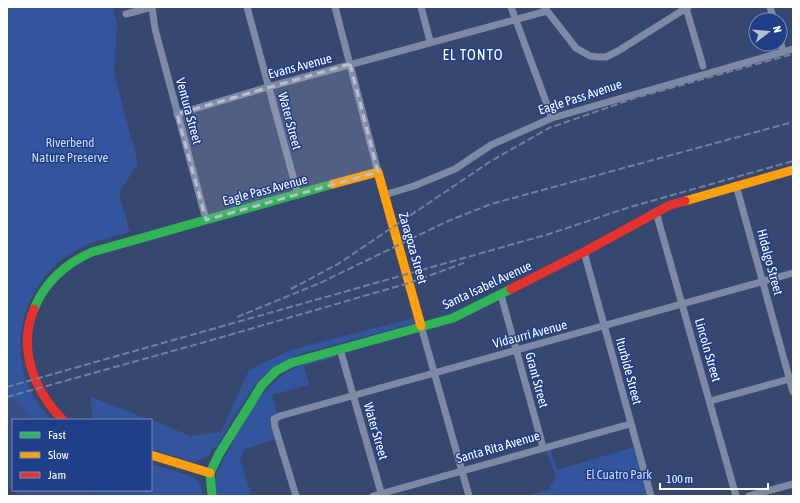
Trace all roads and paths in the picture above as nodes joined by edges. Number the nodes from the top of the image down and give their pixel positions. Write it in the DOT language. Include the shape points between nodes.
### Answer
graph roads {
  1 [pos="152,7"];
  2 [pos="247,7"];
  3 [pos="335,7"];
  4 [pos="421,7"];
  5 [pos="512,7"];
  6 [pos="687,8"];
  7 [pos="545,9"];
  8 [pos="126,14"];
  9 [pos="515,18"];
  10 [pos="430,42"];
  11 [pos="783,52"];
  12 [pos="350,64"];
  13 [pos="703,66"];
  14 [pos="268,87"];
  15 [pos="177,114"];
  16 [pos="552,118"];
  17 [pos="793,170"];
  18 [pos="378,172"];
  19 [pos="736,185"];
  20 [pos="298,195"];
  21 [pos="384,195"];
  22 [pos="656,212"];
  23 [pos="206,220"];
  24 [pos="584,252"];
  25 [pos="793,273"];
  26 [pos="763,282"];
  27 [pos="500,295"];
  28 [pos="683,304"];
  29 [pos="421,326"];
  30 [pos="604,326"];
  31 [pos="340,349"];
  32 [pos="516,350"];
  33 [pos="435,372"];
  34 [pos="791,378"];
  35 [pos="793,392"];
  36 [pos="353,395"];
  37 [pos="710,401"];
  38 [pos="62,419"];
  39 [pos="630,424"];
  40 [pos="543,447"];
  41 [pos="152,455"];
  42 [pos="462,470"];
  43 [pos="210,473"];
  44 [pos="793,484"];
  45 [pos="381,495"];
  46 [pos="212,496"];
  47 [pos="296,496"];
  48 [pos="373,496"];
  49 [pos="469,496"];
  50 [pos="651,496"];
  51 [pos="736,496"];
  52 [pos="749,496"];
  1 -- 8 [label="street"];
  1 -- 15 [label="street, Ventura Street" via="155,29"];
  2 -- 14 [label="street, Water Street"];
  3 -- 12 [label="street, Zaragoza Street"];
  4 -- 10 [label="street"];
  5 -- 9 [label="street"];
  6 -- 7 [label="street" via="606,57 586,55 576,48"];
  6 -- 13 [label="street"];
  7 -- 9 [label="street, Evans Avenue"];
  9 -- 10 [label="street, Evans Avenue"];
  9 -- 16 [label="street"];
  10 -- 12 [label="street, Evans Avenue"];
  11 -- 16 [label="street, Eagle Pass Avenue"];
  12 -- 14 [label="street, Evans Avenue"];
  12 -- 18 [label="street, Zaragoza Street"];
  14 -- 15 [label="street, Evans Avenue"];
  14 -- 20 [label="street, Water Street"];
  15 -- 23 [label="street, Ventura Street"];
  16 -- 21 [label="street, Eagle Pass Avenue" via="490,145 455,169"];
  17 -- 19 [label="street, Santa Isabel Avenue"];
  18 -- 20 [label="street, Eagle Pass Avenue"];
  18 -- 21 [label="street, Zaragoza Street"];
  19 -- 22 [label="street, Santa Isabel Avenue" via="679,201"];
  19 -- 26 [label="street, Hidalgo Street"];
  20 -- 23 [label="street, Eagle Pass Avenue"];
  21 -- 29 [label="street, Zaragoza Street"];
  22 -- 24 [label="street, Santa Isabel Avenue"];
  22 -- 28 [label="street, Lincoln Street"];
  23 -- 38 [label="street, Eagle Pass Avenue" via="89,253 62,269 49,281 38,299 32,316 28,354 38,389"];
  24 -- 27 [label="street, Santa Isabel Avenue"];
  24 -- 30 [label="street, Iturbide Street"];
  25 -- 26 [label="street, Vidaurri Avenue"];
  26 -- 28 [label="street, Vidaurri Avenue"];
  26 -- 34 [label="street, Hidalgo Street"];
  27 -- 29 [label="street, Santa Isabel Avenue" via="453,318"];
  27 -- 32 [label="street, Grant Street"];
  28 -- 30 [label="street, Vidaurri Avenue"];
  28 -- 37 [label="street, Lincoln Street"];
  29 -- 31 [label="street, Santa Isabel Avenue"];
  29 -- 33 [label="street, Zaragoza Street"];
  30 -- 32 [label="street, Vidaurri Avenue"];
  30 -- 39 [label="street, Iturbide Street"];
  31 -- 36 [label="street, Water Street"];
  31 -- 43 [label="street, Santa Isabel Avenue" via="291,363 262,385"];
  32 -- 33 [label="street, Vidaurri Avenue"];
  32 -- 40 [label="street, Grant Street"];
  33 -- 36 [label="street, Vidaurri Avenue"];
  33 -- 42 [label="street, Zaragoza Street"];
  34 -- 35 [label="street, Hidalgo Street"];
  34 -- 37 [label="street"];
  36 -- 45 [label="street, Water Street"];
  36 -- 47 [label="street, Vidaurri Avenue" via="283,415 274,420"];
  37 -- 51 [label="street, Lincoln Street"];
  39 -- 40 [label="street, Santa Rita Avenue"];
  39 -- 50 [label="street, Iturbide Street"];
  40 -- 42 [label="street, Santa Rita Avenue"];
  41 -- 43 [label="street"];
  42 -- 45 [label="street, Santa Rita Avenue"];
  42 -- 49 [label="street, Zaragoza Street"];
  43 -- 46 [label="street"];
  44 -- 52 [label="street"];
  45 -- 48 [label="street, Santa Rita Avenue"];
}
